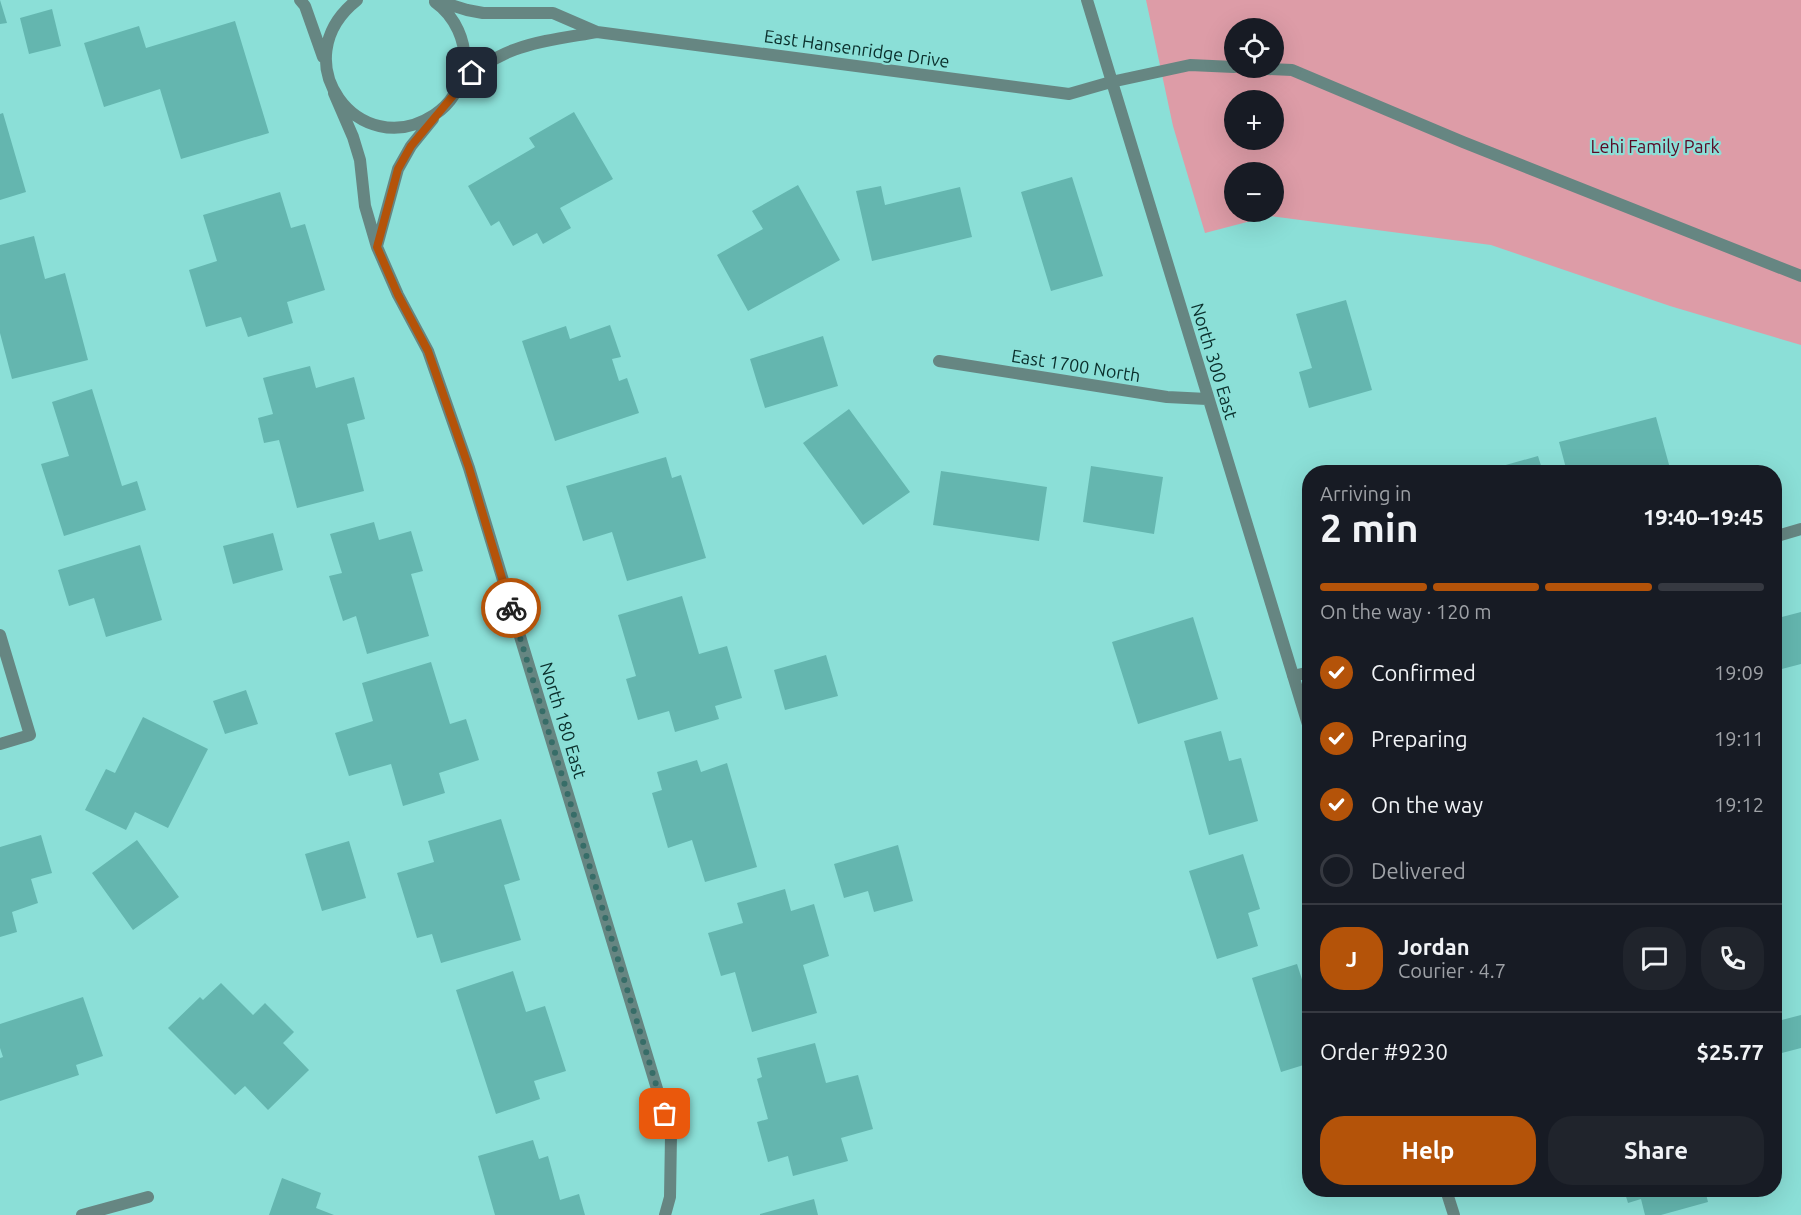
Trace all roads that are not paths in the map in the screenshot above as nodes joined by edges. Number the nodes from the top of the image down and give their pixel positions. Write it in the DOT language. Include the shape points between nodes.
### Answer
graph roads {
  1 [pos="300,0"];
  2 [pos="357,0"];
  3 [pos="433,0"];
  4 [pos="1087,0"];
  5 [pos="597,32"];
  6 [pos="326,64"];
  7 [pos="1224,67"];
  8 [pos="1284,70"];
  9 [pos="1111,82"];
  10 [pos="334,93"];
  11 [pos="449,102"];
  12 [pos="438,112"];
  13 [pos="377,247"];
  14 [pos="1801,276"];
  15 [pos="939,361"];
  16 [pos="1207,399"];
  17 [pos="1801,529"];
  18 [pos="1782,535"];
  19 [pos="0,635"];
  20 [pos="1302,674"];
  21 [pos="1293,676"];
  22 [pos="1302,705"];
  23 [pos="0,744"];
  24 [pos="148,1197"];
  25 [pos="1448,1197"];
  26 [pos="82,1215"];
  27 [pos="665,1215"];
  28 [pos="1454,1215"];
  1 -- 6 [label="street"];
  2 -- 6 [label="street" via="336,21 326,49"];
  3 -- 5 [label="street, East Hansenridge Drive" via="483,13 553,13"];
  3 -- 11 [label="street" via="451,18 463,45 462,75"];
  4 -- 9 [label="street, North 300 East"];
  5 -- 9 [label="street, East Hansenridge Drive" via="1069,94"];
  5 -- 11 [label="street, East Hansenridge Drive" via="523,45 472,73"];
  6 -- 10 [label="street, North 180 East"];
  7 -- 9 [label="street, East Hansenridge Drive" via="1190,65"];
  8 -- 14 [label="street"];
  9 -- 16 [label="street, North 300 East"];
  10 -- 12 [label="street" via="354,115 381,126 412,126"];
  10 -- 13 [label="street, North 180 East" via="360,160 364,206"];
  11 -- 12 [label="street"];
  12 -- 13 [label="street" via="398,169"];
  13 -- 27 [label="street, North 180 East" via="428,351 469,468 671,1136 670,1197"];
  15 -- 16 [label="street, East 1700 North" via="1167,397"];
  16 -- 21 [label="street, North 300 East"];
  17 -- 18 [label="street"];
  19 -- 23 [label="street" via="30,735"];
  20 -- 21 [label="street"];
  21 -- 22 [label="street, North 300 East"];
  24 -- 26 [label="street"];
  25 -- 28 [label="street"];
}
